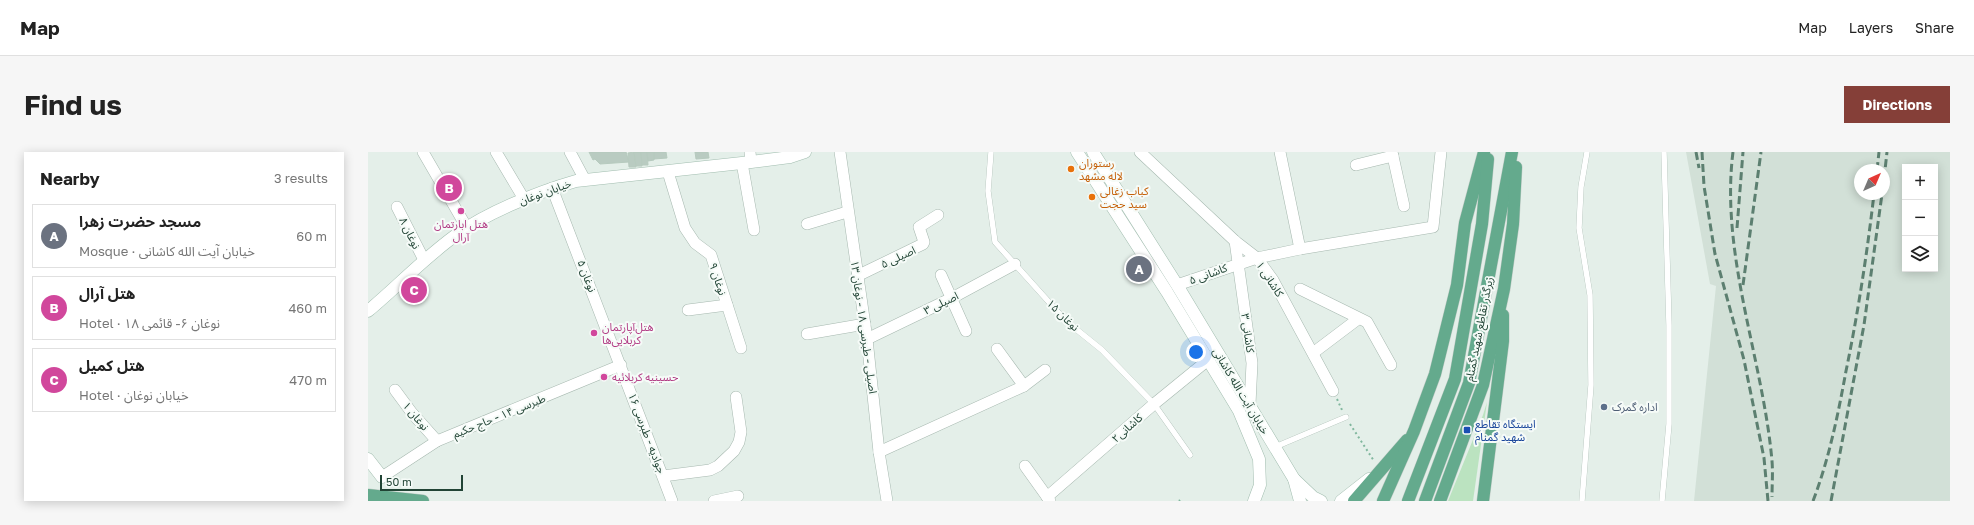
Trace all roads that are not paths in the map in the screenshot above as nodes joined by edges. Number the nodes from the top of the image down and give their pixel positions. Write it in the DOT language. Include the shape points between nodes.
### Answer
graph roads {
  1 [pos="423,152"];
  2 [pos="496,152"];
  3 [pos="570,152"];
  4 [pos="805,152"];
  5 [pos="840,152"];
  6 [pos="990,152"];
  7 [pos="1078,152"];
  8 [pos="1093,152"];
  9 [pos="1140,152"];
  10 [pos="1280,152"];
  11 [pos="1441,152"];
  12 [pos="1484,152"];
  13 [pos="1489,152"];
  14 [pos="1512,152"];
  15 [pos="1516,152"];
  16 [pos="1587,152"];
  17 [pos="1664,152"];
  18 [pos="1393,154"];
  19 [pos="748,159"];
  20 [pos="1356,165"];
  21 [pos="668,172"];
  22 [pos="585,180"];
  23 [pos="552,188"];
  24 [pos="524,199"];
  25 [pos="397,206"];
  26 [pos="1404,206"];
  27 [pos="847,212"];
  28 [pos="938,215"];
  29 [pos="807,224"];
  30 [pos="467,228"];
  31 [pos="754,230"];
  32 [pos="1235,241"];
  33 [pos="1300,249"];
  34 [pos="1257,258"];
  35 [pos="424,260"];
  36 [pos="1015,264"];
  37 [pos="1238,264"];
  38 [pos="941,275"];
  39 [pos="857,276"];
  40 [pos="1177,285"];
  41 [pos="1300,289"];
  42 [pos="1504,289"];
  43 [pos="952,298"];
  44 [pos="727,305"];
  45 [pos="688,310"];
  46 [pos="368,312"];
  47 [pos="1358,319"];
  48 [pos="864,324"];
  49 [pos="966,331"];
  50 [pos="807,334"];
  51 [pos="867,339"];
  52 [pos="741,348"];
  53 [pos="997,349"];
  54 [pos="1313,353"];
  55 [pos="1208,360"];
  56 [pos="621,365"];
  57 [pos="1390,365"];
  58 [pos="1045,370"];
  59 [pos="1024,386"];
  60 [pos="394,390"];
  61 [pos="1333,391"];
  62 [pos="736,397"];
  63 [pos="1154,404"];
  64 [pos="1250,404"];
  65 [pos="1346,417"];
  66 [pos="1414,431"];
  67 [pos="437,441"];
  68 [pos="1275,447"];
  69 [pos="879,452"];
  70 [pos="1190,455"];
  71 [pos="368,459"];
  72 [pos="1025,466"];
  73 [pos="1377,472"];
  74 [pos="663,476"];
  75 [pos="382,477"];
  76 [pos="1294,479"];
  77 [pos="1260,485"];
  78 [pos="368,495"];
  79 [pos="738,496"];
  80 [pos="1048,499"];
  81 [pos="423,501"];
  82 [pos="672,501"];
  83 [pos="714,501"];
  84 [pos="887,501"];
  85 [pos="1254,501"];
  86 [pos="1264,501"];
  87 [pos="1300,501"];
  88 [pos="1321,501"];
  89 [pos="1341,501"];
  90 [pos="1354,501"];
  91 [pos="1383,501"];
  92 [pos="1408,501"];
  93 [pos="1425,501"];
  94 [pos="1440,501"];
  95 [pos="1483,501"];
  96 [pos="1582,501"];
  97 [pos="1662,501"];
  1 -- 30 [label="street"];
  2 -- 24 [label="street"];
  3 -- 22 [label="street"];
  4 -- 19 [label="main road, خیابان نوغان" via="790,157"];
  5 -- 27 [label="street, اصیلی - طبرسی ۱۸ - نوغان ۱۳"];
  6 -- 36 [label="lane, نوغان ۱۵" via="988,192 995,242"];
  7 -- 55 [label="main road, خیابان آیت الله کاشانی"];
  8 -- 40 [label="main road, خیابان آیت الله کاشانی"];
  9 -- 32 [label="street, کاشانی ۱"];
  10 -- 33 [label="street"];
  11 -- 33 [label="street, کاشانی ۵" via="1432,228"];
  12 -- 66 [label="main road" via="1465,223 1456,285 1437,366"];
  13 -- 92 [label="main road, زیرگذر تقاطع شهید گمنام" via="1482,224 1455,379"];
  14 -- 93 [label="main road, زیرگذر تقاطع شهید گمنام" via="1469,383"];
  15 -- 42 [label="main road" via="1513,224"];
  16 -- 96 [label="lane" via="1581,187 1579,228 1590,295 1591,385"];
  17 -- 97 [label="lane" via="1669,417"];
  18 -- 20 [label="street"];
  18 -- 26 [label="street"];
  19 -- 21 [label="main road, خیابان نوغان"];
  19 -- 31 [label="street"];
  21 -- 22 [label="main road, خیابان نوغان"];
  21 -- 44 [label="street, نوغان ۹" via="685,228 695,243 711,255"];
  22 -- 23 [label="main road, خیابان نوغان"];
  23 -- 24 [label="main road, خیابان نوغان"];
  23 -- 56 [label="street, نوغان ۵"];
  24 -- 30 [label="main road, خیابان نوغان"];
  25 -- 35 [label="street, نوغان ۸"];
  27 -- 29 [label="street"];
  27 -- 39 [label="street, اصیلی - طبرسی ۱۸ - نوغان ۱۳"];
  28 -- 39 [label="street, اصیلی ۵" via="919,227 924,242 921,246"];
  30 -- 35 [label="main road, خیابان نوغان"];
  32 -- 34 [label="street, کاشانی ۱"];
  32 -- 37 [label="street, کاشانی ۳"];
  33 -- 34 [label="street, کاشانی ۵"];
  34 -- 37 [label="street, کاشانی ۵"];
  34 -- 54 [label="street, کاشانی ۱" via="1273,280"];
  35 -- 46 [label="main road, خیابان نوغان"];
  36 -- 43 [label="street, اصیلی ۳"];
  36 -- 63 [label="lane, نوغان ۱۵" via="1066,321 1102,350"];
  37 -- 40 [label="street, کاشانی ۵"];
  37 -- 64 [label="street, کاشانی ۳" via="1252,363"];
  38 -- 43 [label="street"];
  39 -- 48 [label="street, اصیلی - طبرسی ۱۸ - نوغان ۱۳"];
  40 -- 64 [label="main road, خیابان آیت الله کاشانی"];
  41 -- 47 [label="street"];
  42 -- 94 [label="main road" via="1483,385"];
  42 -- 95 [label="main road" via="1503,341"];
  43 -- 49 [label="street"];
  43 -- 51 [label="street, اصیلی ۳"];
  44 -- 45 [label="street"];
  44 -- 52 [label="street, نوغان ۹"];
  47 -- 54 [label="street"];
  47 -- 57 [label="street" via="1366,322"];
  48 -- 50 [label="street"];
  48 -- 51 [label="street, اصیلی - طبرسی ۱۸ - نوغان ۱۳"];
  51 -- 69 [label="street, اصیلی - طبرسی ۱۸ - نوغان ۱۳"];
  53 -- 59 [label="street"];
  54 -- 61 [label="street, کاشانی ۱"];
  55 -- 63 [label="street, کاشانی۲"];
  55 -- 77 [label="main road, خیابان آیت الله کاشانی" via="1239,411 1258,459"];
  56 -- 67 [label="street, طبرسی ۱۴ - حاج حکیم"];
  56 -- 74 [label="street, جوادیه - طبرسی ۱۶"];
  58 -- 59 [label="street"];
  59 -- 69 [label="street"];
  60 -- 67 [label="street, نوغان ۱"];
  62 -- 74 [label="street" via="741,432 734,451 710,470"];
  63 -- 70 [label="lane, نوغان ۱۵"];
  63 -- 80 [label="street, کاشانی۲"];
  64 -- 68 [label="main road, خیابان آیت الله کاشانی"];
  65 -- 68 [label="lane"];
  66 -- 73 [label="main road"];
  66 -- 91 [label="main road"];
  67 -- 75 [label="street, طبرسی ۱۴ - حاج حکیم"];
  68 -- 76 [label="main road, خیابان آیت الله کاشانی"];
  69 -- 84 [label="street, اصیلی - طبرسی ۱۸ - نوغان ۱۳"];
  71 -- 75 [label="main road"];
  72 -- 80 [label="street"];
  73 -- 89 [label="main road"];
  73 -- 90 [label="main road"];
  74 -- 82 [label="street, جوادیه - طبرسی ۱۶"];
  76 -- 87 [label="main road"];
  76 -- 88 [label="main road, خیابان آیت الله کاشانی"];
  77 -- 85 [label="main road, خیابان آیت الله کاشانی"];
  77 -- 86 [label="main road"];
  78 -- 81 [label="main road"];
  79 -- 83 [label="street"];
}
